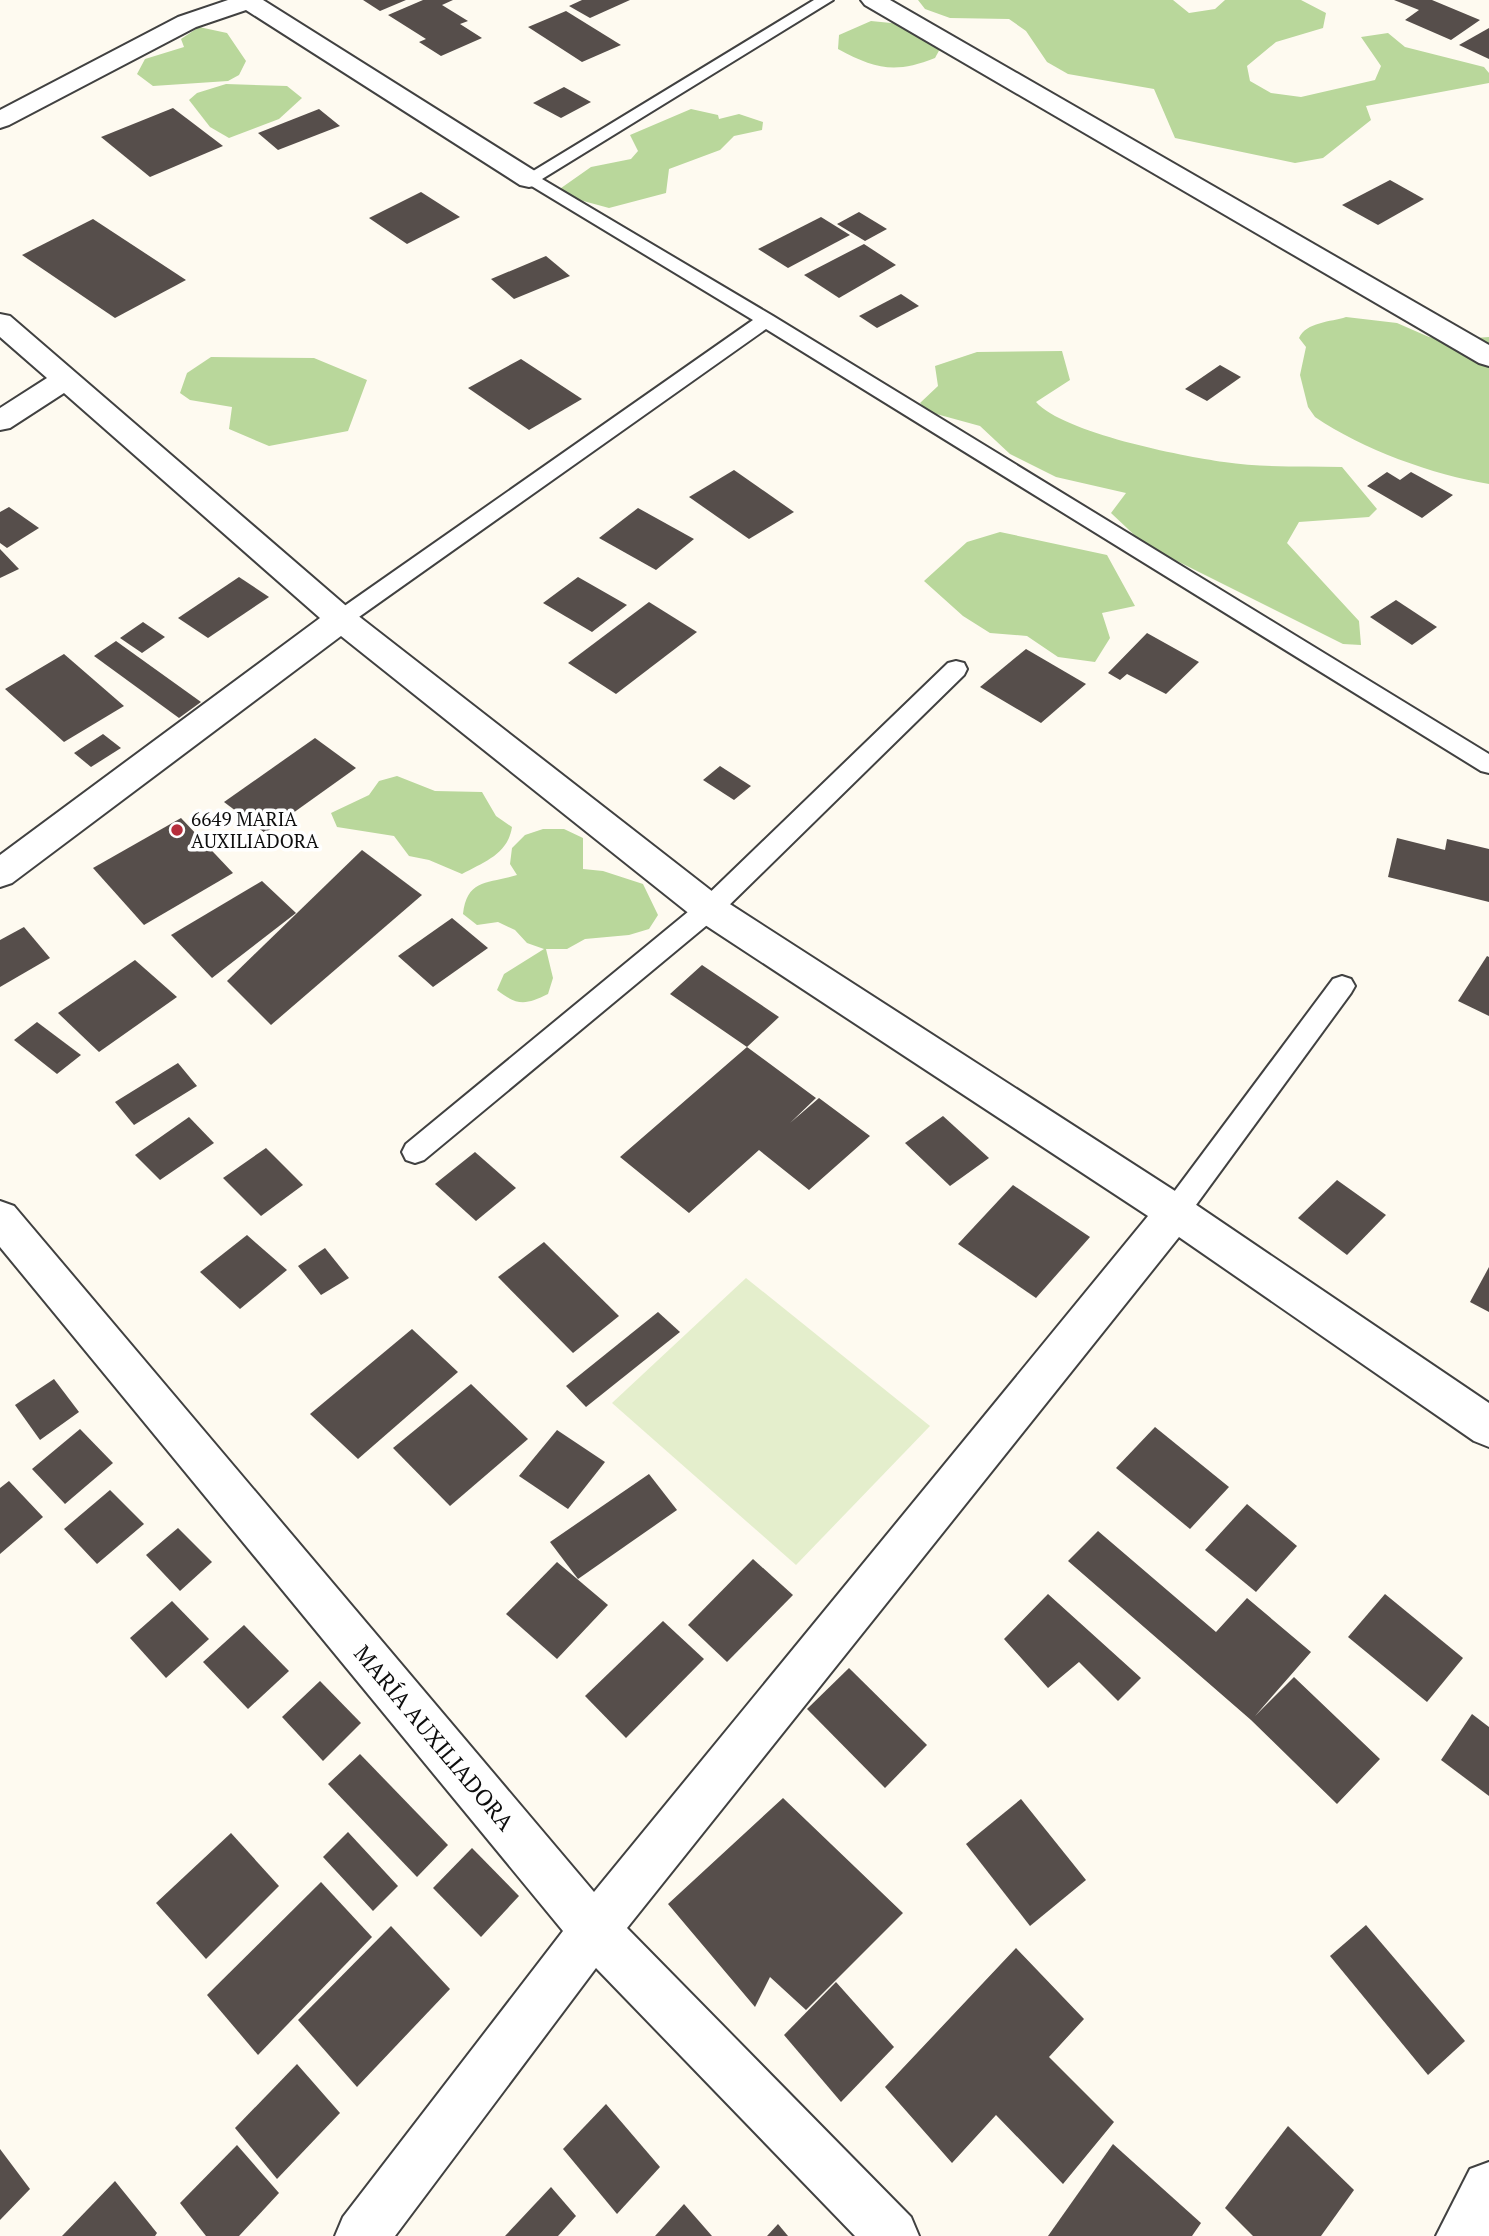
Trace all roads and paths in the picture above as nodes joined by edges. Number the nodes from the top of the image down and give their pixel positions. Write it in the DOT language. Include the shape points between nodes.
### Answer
graph roads {
  1 [pos="249,0"];
  2 [pos="825,0"];
  3 [pos="873,0"];
  4 [pos="0,120"];
  5 [pos="529,179"];
  6 [pos="766,320"];
  7 [pos="0,322"];
  8 [pos="1489,357"];
  9 [pos="65,379"];
  10 [pos="0,421"];
  11 [pos="341,620"];
  12 [pos="956,669"];
  13 [pos="1489,765"];
  14 [pos="0,874"];
  15 [pos="709,909"];
  16 [pos="1342,986"];
  17 [pos="415,1153"];
  18 [pos="1175,1212"];
  19 [pos="0,1218"];
  20 [pos="1489,1427"];
  21 [pos="594,1930"];
  22 [pos="1489,2188"];
  23 [pos="362,2236"];
  24 [pos="892,2236"];
  25 [pos="1463,2236"];
  1 -- 4 [label="street" via="187,22"];
  1 -- 5 [label="street"];
  2 -- 5 [label="lane"];
  3 -- 8 [label="street"];
  5 -- 6 [label="lane"];
  6 -- 11 [label="lane"];
  6 -- 13 [label="lane"];
  7 -- 9 [label="street"];
  9 -- 10 [label="street"];
  9 -- 11 [label="street"];
  11 -- 14 [label="street"];
  11 -- 15 [label="street"];
  12 -- 15 [label="lane"];
  15 -- 17 [label="lane"];
  15 -- 18 [label="street"];
  16 -- 18 [label="lane"];
  18 -- 20 [label="street"];
  18 -- 21 [label="street"];
  19 -- 21 [label="street, MARÍA AUXILIADORA"];
  21 -- 23 [label="street"];
  21 -- 24 [label="street, MARÍA AUXILIADORA"];
  22 -- 25 [label="street"];
}
